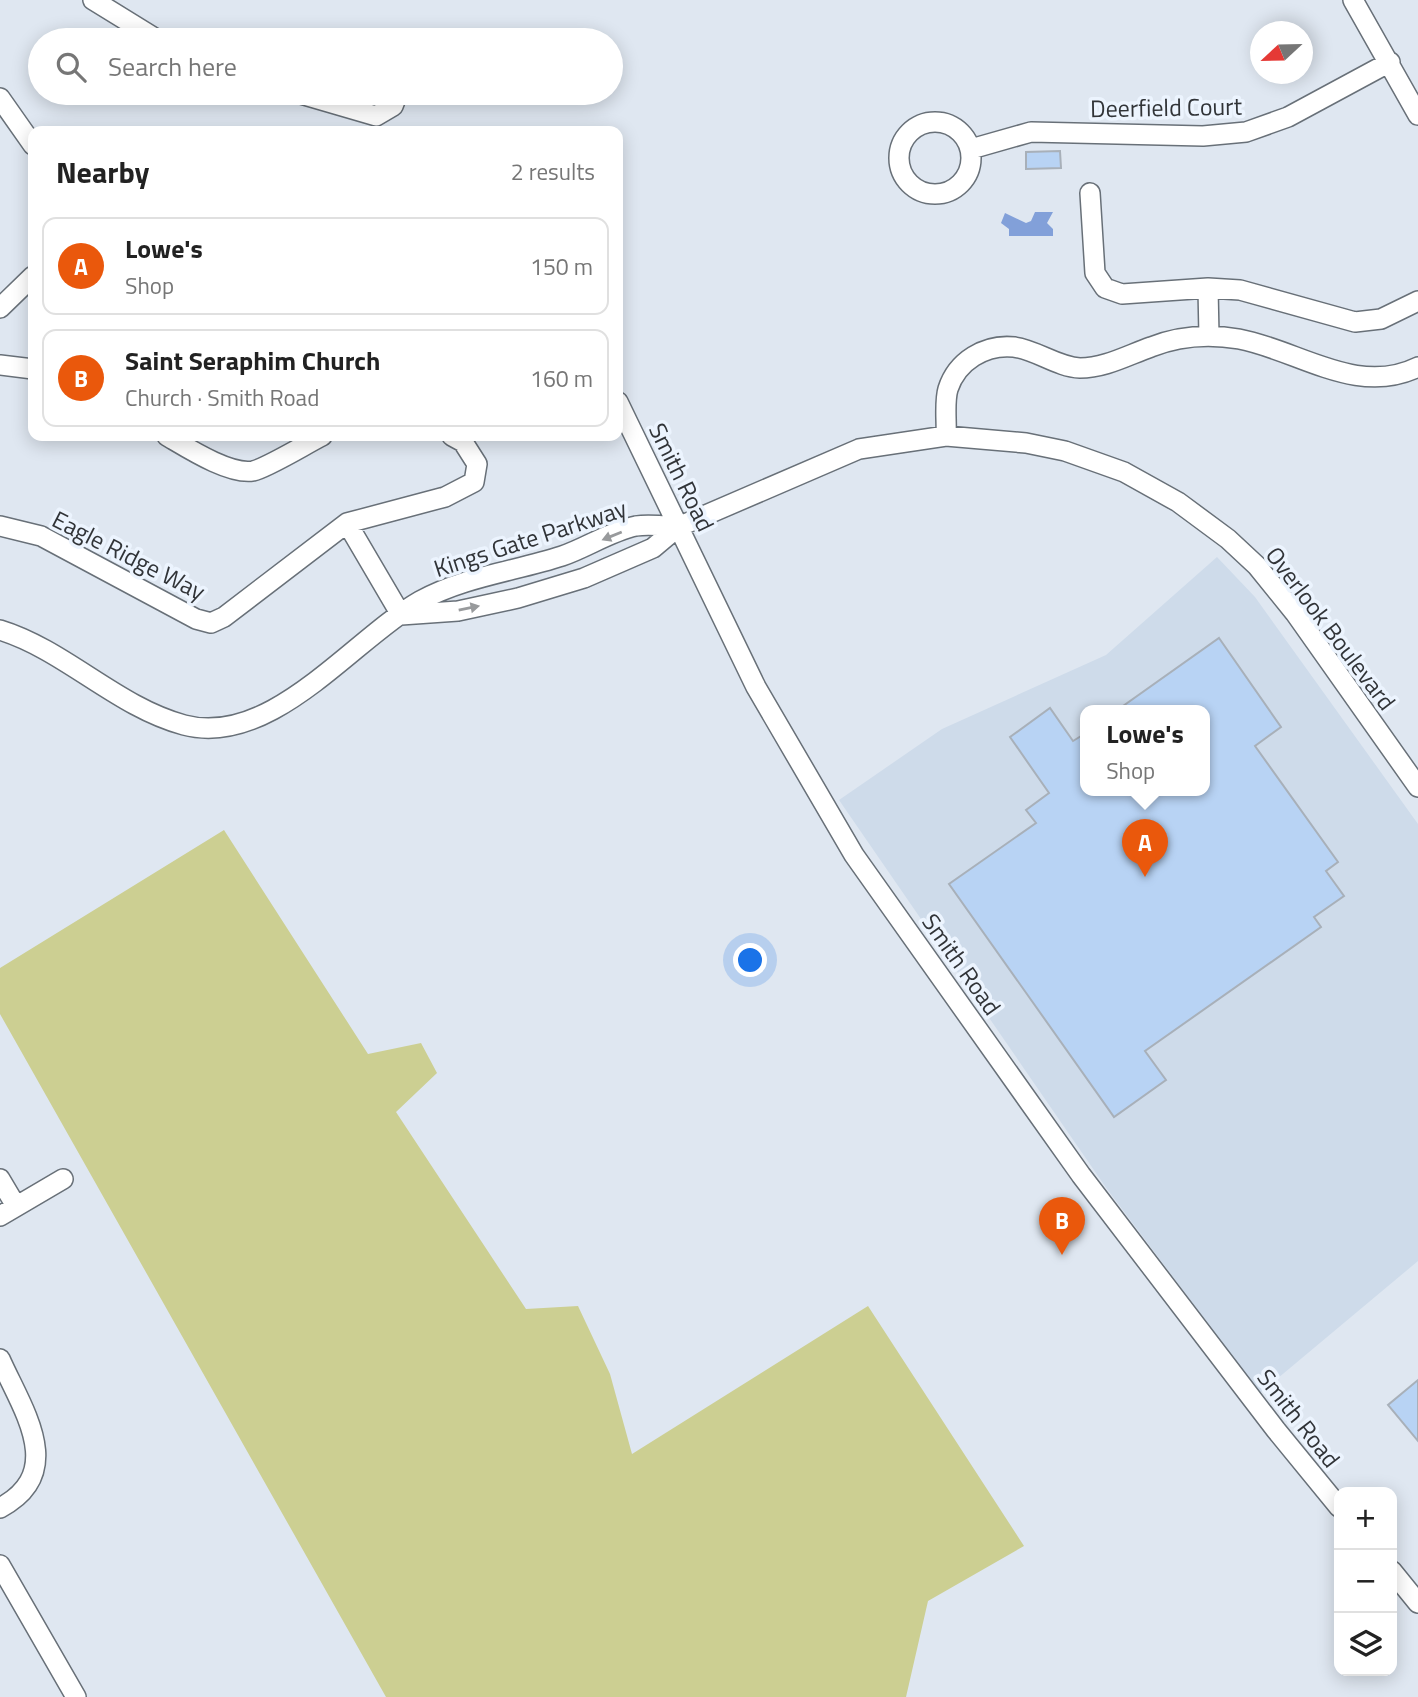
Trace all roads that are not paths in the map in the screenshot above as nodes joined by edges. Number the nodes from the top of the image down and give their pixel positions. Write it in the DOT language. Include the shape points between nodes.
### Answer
graph roads {
  1 [pos="93,0"];
  2 [pos="1353,0"];
  3 [pos="138,28"];
  4 [pos="1390,62"];
  5 [pos="0,98"];
  6 [pos="340,105"];
  7 [pos="393,105"];
  8 [pos="1418,115"];
  9 [pos="28,138"];
  10 [pos="971,149"];
  11 [pos="1090,193"];
  12 [pos="28,281"];
  13 [pos="1208,288"];
  14 [pos="1418,301"];
  15 [pos="0,308"];
  16 [pos="1209,336"];
  17 [pos="0,365"];
  18 [pos="1418,367"];
  19 [pos="28,368"];
  20 [pos="623,412"];
  21 [pos="946,436"];
  22 [pos="176,441"];
  23 [pos="312,441"];
  24 [pos="461,441"];
  25 [pos="347,523"];
  26 [pos="0,526"];
  27 [pos="678,527"];
  28 [pos="401,615"];
  29 [pos="0,630"];
  30 [pos="1418,788"];
  31 [pos="0,1179"];
  32 [pos="62,1179"];
  33 [pos="8,1211"];
  34 [pos="0,1359"];
  35 [pos="1334,1501"];
  36 [pos="0,1508"];
  37 [pos="0,1566"];
  38 [pos="1397,1577"];
  39 [pos="1418,1603"];
  40 [pos="76,1697"];
  1 -- 3 [label="street"];
  2 -- 4 [label="street"];
  4 -- 8 [label="street"];
  4 -- 10 [label="street, Deerfield Court" via="1288,117 1246,132 1203,136 1031,132"];
  5 -- 9 [label="street"];
  6 -- 7 [label="street" via="376,116"];
  11 -- 13 [label="street" via="1095,273 1105,288 1122,294"];
  12 -- 15 [label="street"];
  13 -- 14 [label="street" via="1240,290 1355,322 1381,319"];
  13 -- 16 [label="street"];
  16 -- 18 [label="street" via="1241,339 1349,375 1387,376"];
  16 -- 21 [label="street" via="1185,337 1112,363 1079,368 1014,347 983,351 961,364 947,390"];
  17 -- 19 [label="street"];
  20 -- 27 [label="street, Smith Road"];
  21 -- 27 [label="street, Overlook Boulevard" via="859,449"];
  21 -- 30 [label="street, Overlook Boulevard" via="1017,441 1075,454 1133,476 1195,513 1271,582"];
  22 -- 23 [label="street" via="198,454 253,471"];
  24 -- 25 [label="street, Eagle Ridge Way" via="477,464 474,482 445,497"];
  25 -- 26 [label="street, Eagle Ridge Way" via="211,623 195,619 41,536"];
  25 -- 28 [label="street"];
  27 -- 28 [label="street, Kings Gate Parkway, one-way" via="636,526 564,555 452,586"];
  28 -- 27 [label="street, Kings Gate Parkway, one-way" via="458,611 584,578 653,548"];
  27 -- 35 [label="street, Smith Road" via="756,687 855,855 1081,1175"];
  28 -- 29 [label="street, Kings Gate Parkway" via="266,715 227,729 185,725 145,708"];
  31 -- 33 [label="street"];
  32 -- 33 [label="street"];
  34 -- 36 [label="street" via="38,1445 37,1464 24,1492"];
  37 -- 40 [label="street"];
  38 -- 39 [label="street"];
}
